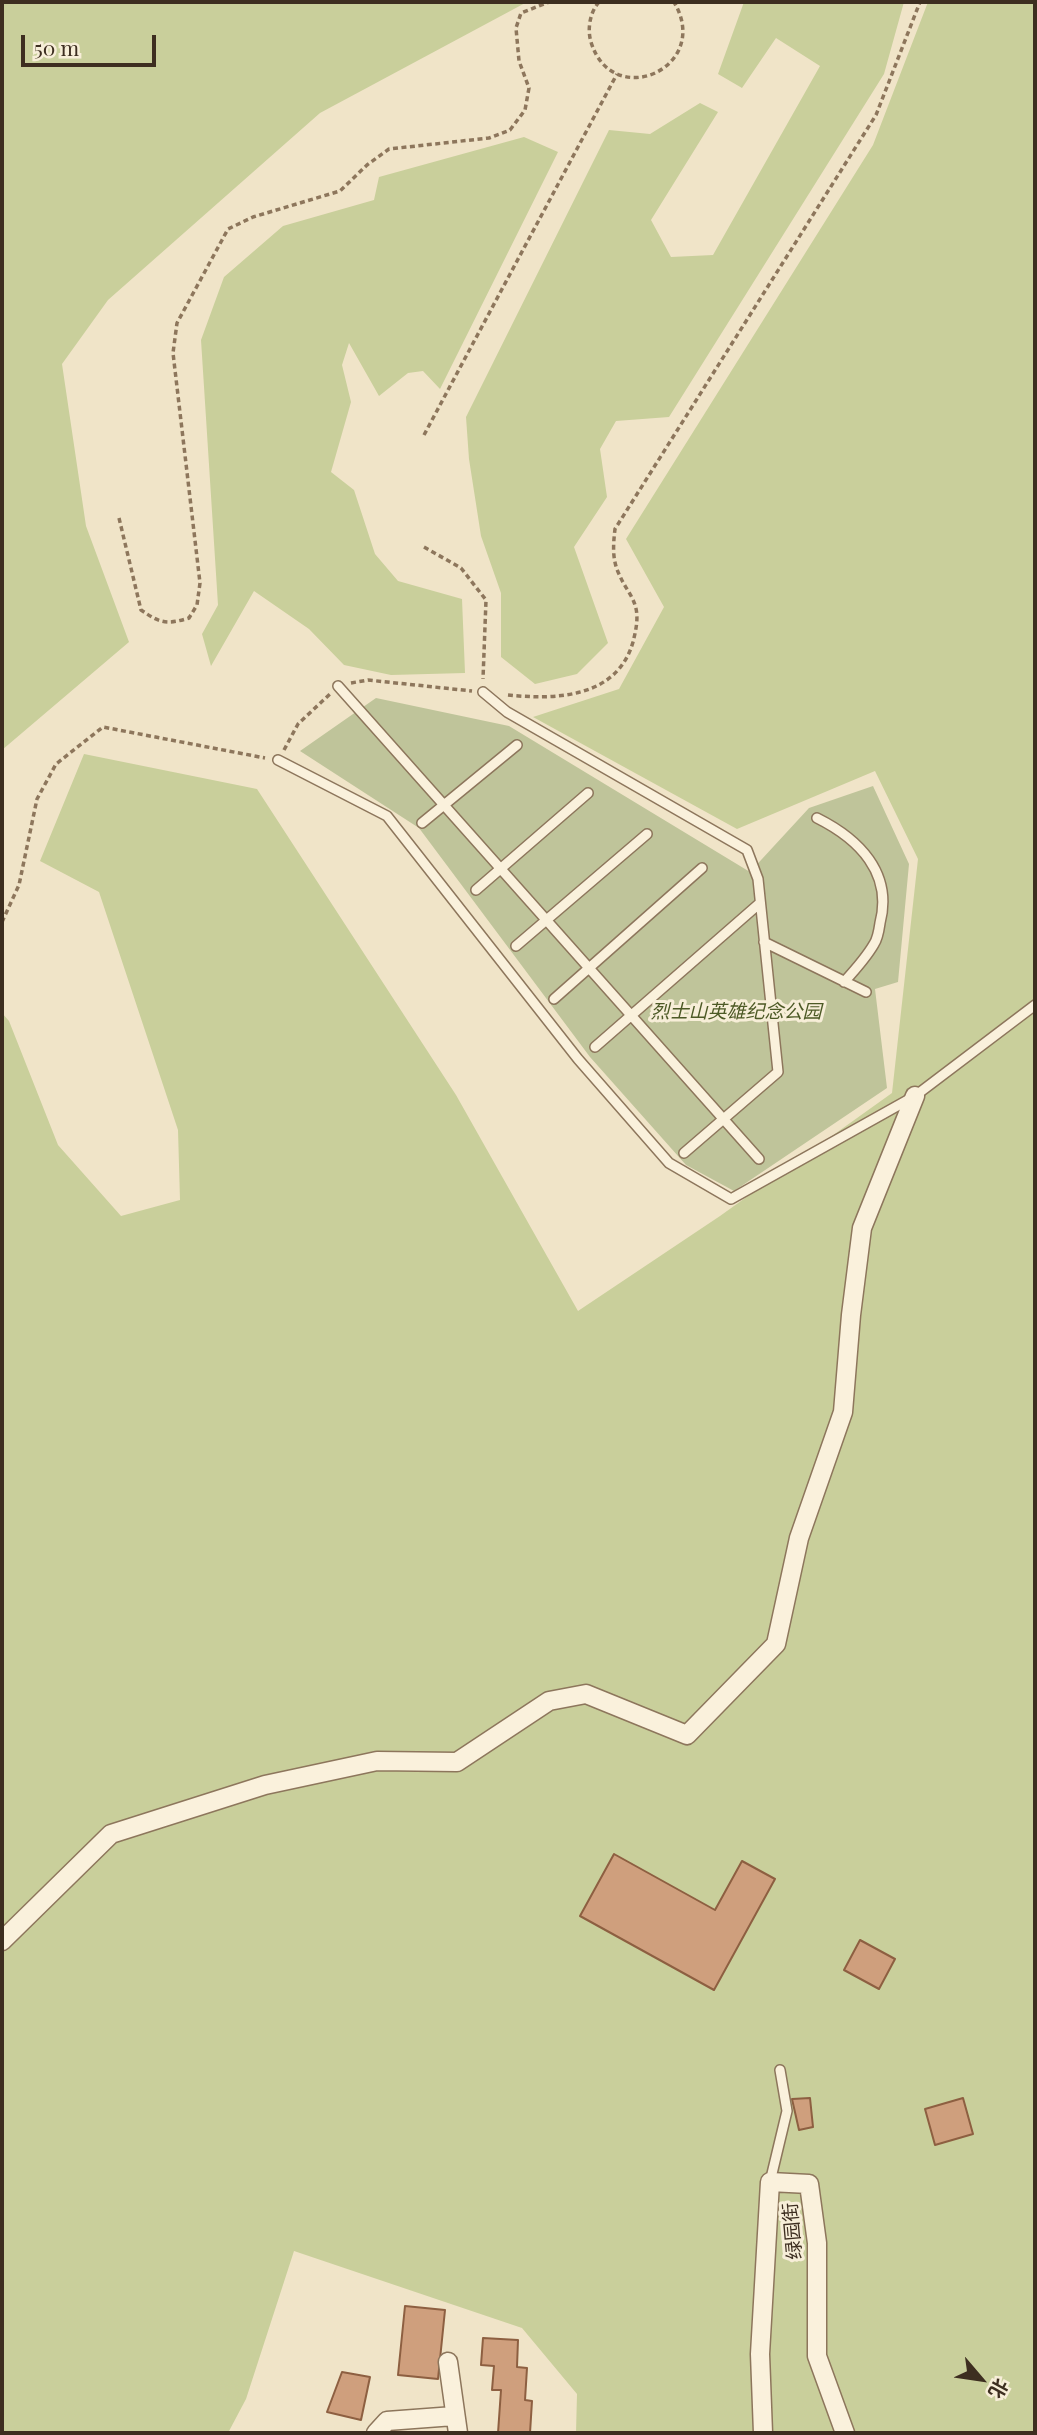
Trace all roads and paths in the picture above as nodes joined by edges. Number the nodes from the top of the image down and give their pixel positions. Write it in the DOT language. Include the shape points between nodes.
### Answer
graph roads {
  1 [pos="550,2"];
  2 [pos="599,2"];
  3 [pos="674,2"];
  4 [pos="920,2"];
  5 [pos="617,74"];
  6 [pos="424,435"];
  7 [pos="119,518"];
  8 [pos="424,547"];
  9 [pos="338,686"];
  10 [pos="483,692"];
  11 [pos="517,744"];
  12 [pos="278,760"];
  13 [pos="587,793"];
  14 [pos="445,804"];
  15 [pos="817,818"];
  16 [pos="422,823"];
  17 [pos="647,834"];
  18 [pos="501,868"];
  19 [pos="702,868"];
  20 [pos="476,890"];
  21 [pos="760,903"];
  22 [pos="547,919"];
  23 [pos="2,922"];
  24 [pos="764,942"];
  25 [pos="516,946"];
  26 [pos="589,967"];
  27 [pos="844,982"];
  28 [pos="866,992"];
  29 [pos="554,999"];
  30 [pos="1035,1005"];
  31 [pos="632,1015"];
  32 [pos="595,1047"];
  33 [pos="915,1097"];
  34 [pos="723,1119"];
  35 [pos="684,1153"];
  36 [pos="759,1159"];
  37 [pos="2,1941"];
  38 [pos="780,2070"];
  39 [pos="770,2182"];
  40 [pos="448,2362"];
  41 [pos="456,2425"];
  42 [pos="376,2433"];
  43 [pos="762,2433"];
  44 [pos="845,2433"];
  1 -- 7 [label="path" via="521,13 516,28 519,61 529,88 525,110 510,130 489,138 389,149 340,191 228,229 177,323 173,353 200,583 197,605 189,618 171,624 156,621 141,610"];
  2 -- 5 [label="path" via="589,22 589,38 604,66"];
  3 -- 5 [label="path" via="684,32 673,60 648,77"];
  4 -- 10 [label="path" via="876,115 615,529 613,553 618,574 636,606 637,627 630,652 615,675 587,691 544,698"];
  5 -- 6 [label="path"];
  8 -- 10 [label="path" via="461,568 486,600"];
  9 -- 10 [label="path" via="368,680"];
  9 -- 12 [label="path" via="298,724"];
  9 -- 14 [label="lane"];
  10 -- 21 [label="lane" via="507,712 747,850 758,879"];
  11 -- 14 [label="lane"];
  12 -- 23 [label="path" via="103,727 56,764 37,799 19,885"];
  12 -- 33 [label="lane" via="387,816 578,1059 669,1163 731,1199"];
  13 -- 18 [label="lane"];
  14 -- 16 [label="lane"];
  14 -- 18 [label="lane"];
  15 -- 27 [label="lane" via="856,844 883,887 876,941"];
  17 -- 22 [label="lane"];
  18 -- 20 [label="lane"];
  18 -- 22 [label="lane"];
  19 -- 26 [label="lane"];
  21 -- 24 [label="lane"];
  21 -- 31 [label="lane"];
  22 -- 25 [label="lane"];
  22 -- 26 [label="lane"];
  24 -- 27 [label="lane"];
  24 -- 34 [label="lane" via="778,1072"];
  26 -- 29 [label="lane"];
  26 -- 31 [label="lane"];
  27 -- 28 [label="lane"];
  30 -- 33 [label="lane"];
  31 -- 32 [label="lane"];
  31 -- 34 [label="lane"];
  33 -- 37 [label="street" via="862,1227 843,1412 799,1538 776,1644 687,1735 586,1694 549,1701 457,1762 377,1761 265,1785 111,1834"];
  34 -- 35 [label="lane"];
  34 -- 36 [label="lane"];
  38 -- 39 [label="lane" via="787,2111"];
  39 -- 43 [label="street, 绿园街" via="760,2354"];
  39 -- 44 [label="street, 绿园街" via="809,2184 817,2243 817,2356"];
  40 -- 41 [label="street"];
  41 -- 42 [label="street" via="387,2421"];
}
